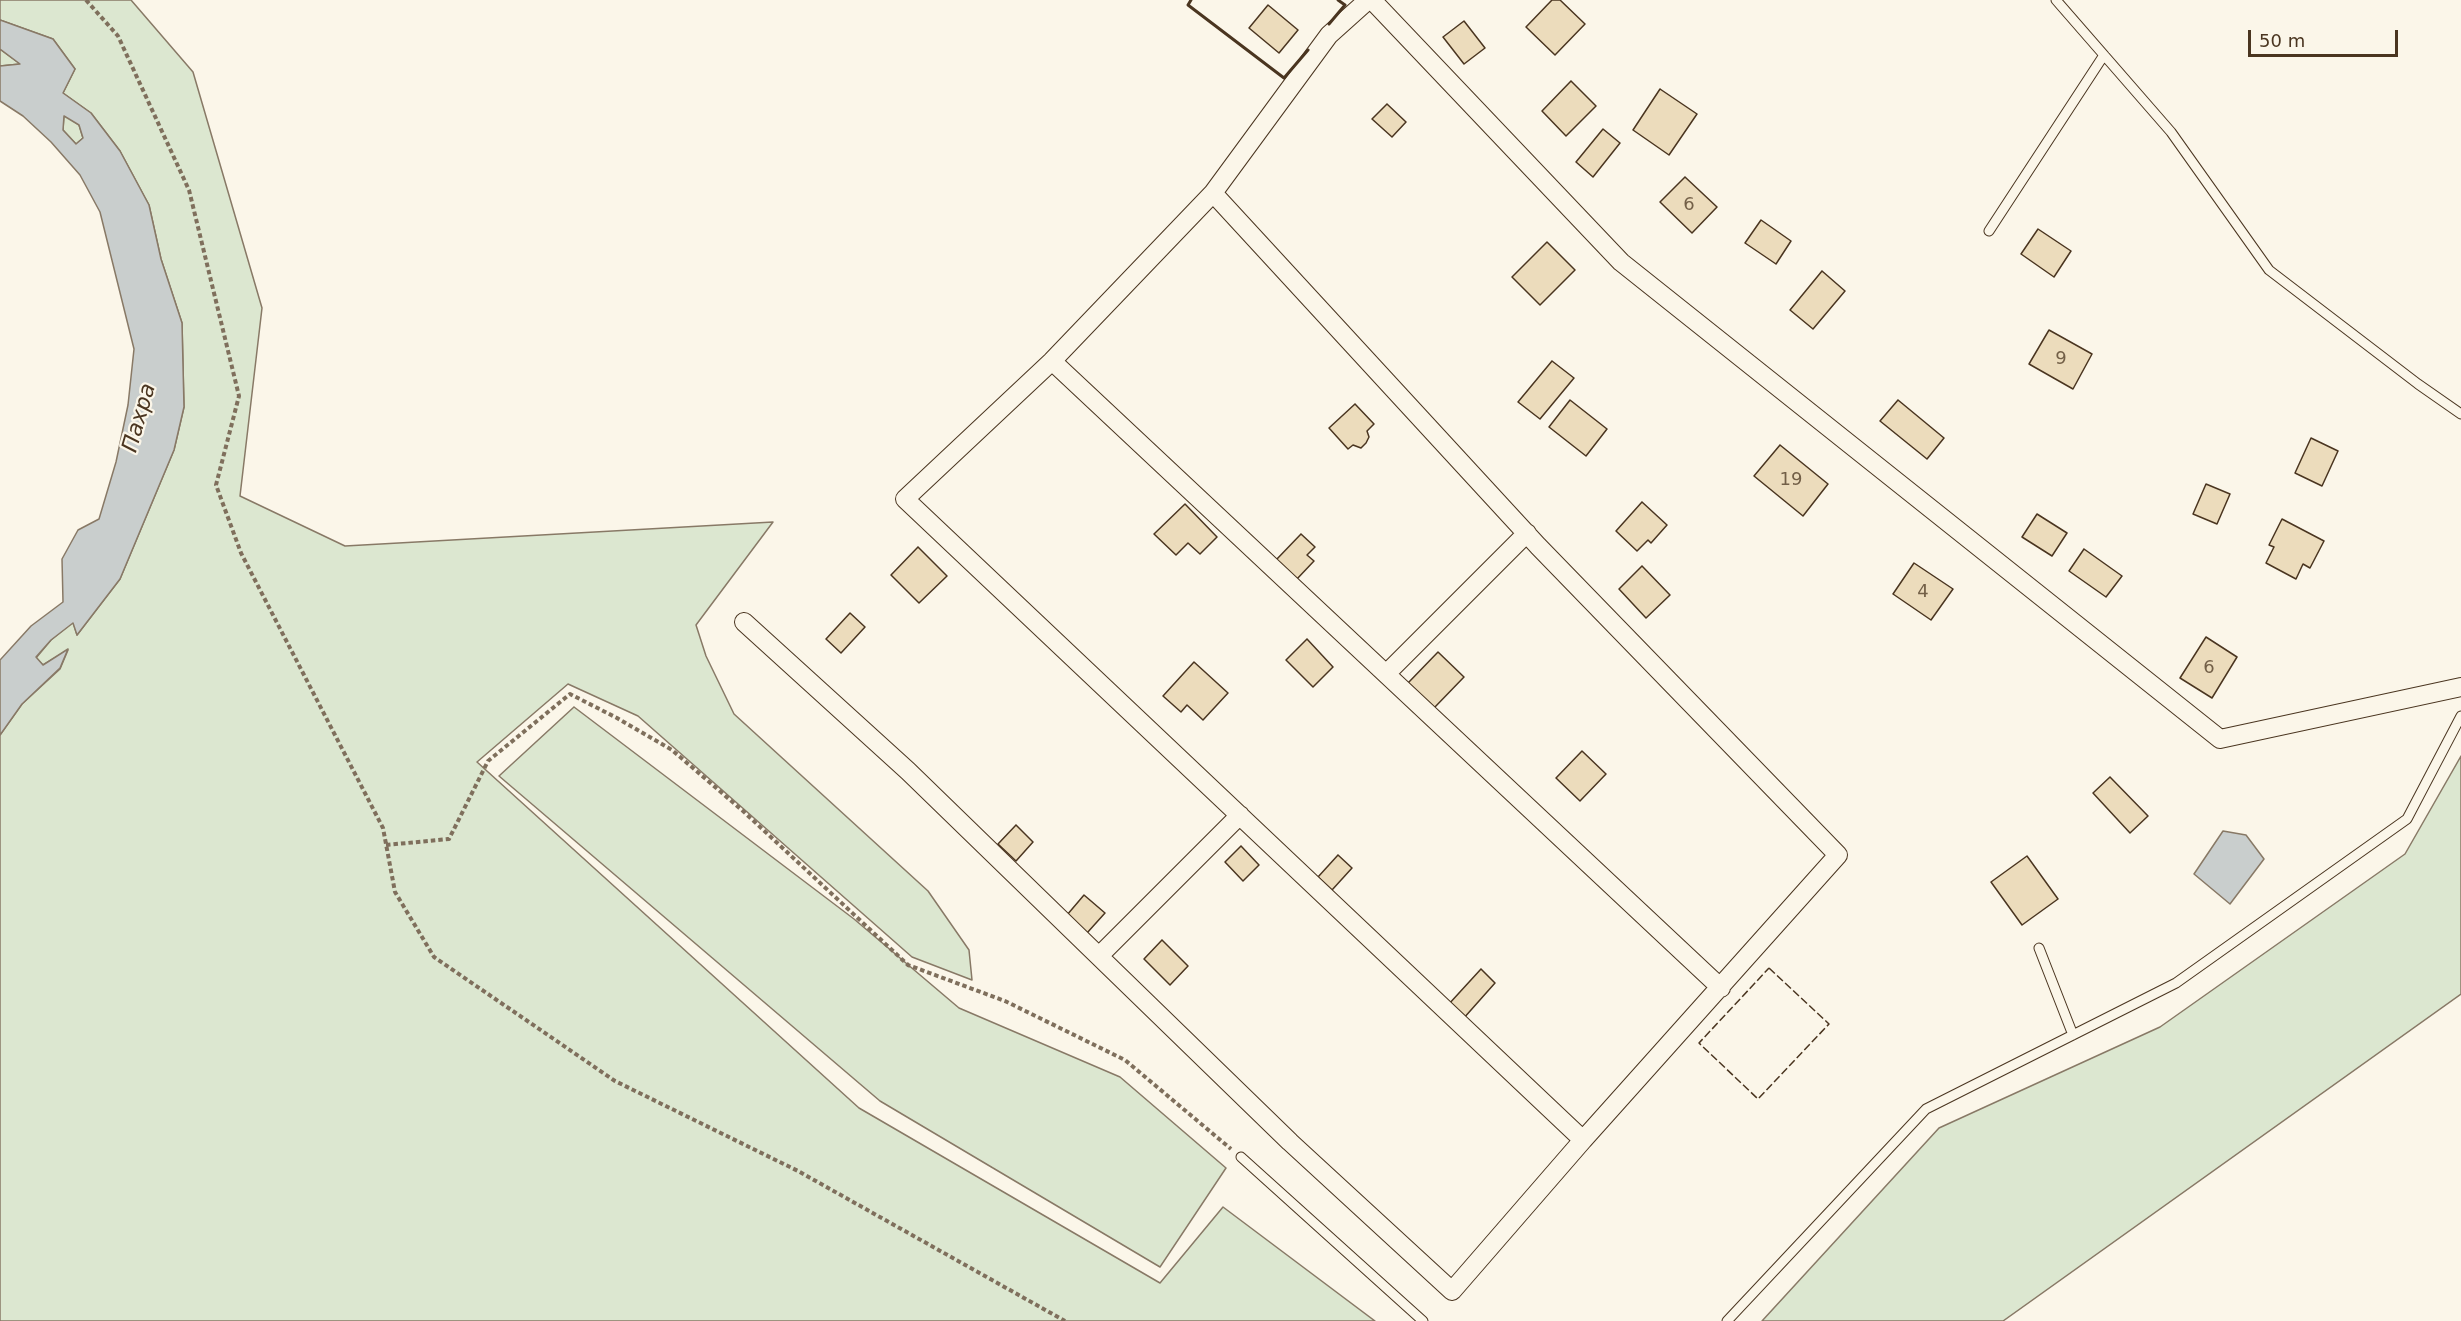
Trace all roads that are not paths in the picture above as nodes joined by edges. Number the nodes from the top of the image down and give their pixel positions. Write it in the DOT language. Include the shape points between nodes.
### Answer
graph roads {
  1 [pos="1370,0"];
  2 [pos="2056,0"];
  3 [pos="2104,54"];
  4 [pos="1213,193"];
  5 [pos="1989,231"];
  6 [pos="1052,361"];
  7 [pos="2461,414"];
  8 [pos="1527,533"];
  9 [pos="744,622"];
  10 [pos="1386,674"];
  11 [pos="2461,687"];
  12 [pos="2461,716"];
  13 [pos="1240,815"];
  14 [pos="2039,948"];
  15 [pos="1099,956"];
  16 [pos="1721,988"];
  17 [pos="2073,1035"];
  18 [pos="1583,1140"];
  19 [pos="1241,1157"];
  20 [pos="1423,1321"];
  21 [pos="1727,1321"];
  1 -- 4 [label="street" via="1329,36"];
  1 -- 11 [label="street" via="1621,262 2220,739"];
  2 -- 3 [label="lane"];
  3 -- 5 [label="lane"];
  3 -- 7 [label="lane" via="2171,132 2270,270"];
  4 -- 6 [label="street"];
  4 -- 8 [label="street"];
  6 -- 10 [label="street"];
  6 -- 13 [label="street" via="905,499"];
  8 -- 10 [label="street"];
  8 -- 16 [label="street" via="1838,855"];
  9 -- 15 [label="street" via="908,771"];
  10 -- 16 [label="street"];
  12 -- 17 [label="lane" via="2407,819 2176,983"];
  13 -- 15 [label="street"];
  13 -- 18 [label="street"];
  14 -- 17 [label="lane"];
  15 -- 18 [label="street" via="1290,1142 1452,1291"];
  16 -- 18 [label="street"];
  17 -- 21 [label="lane" via="1926,1109"];
  19 -- 20 [label="lane"];
}
